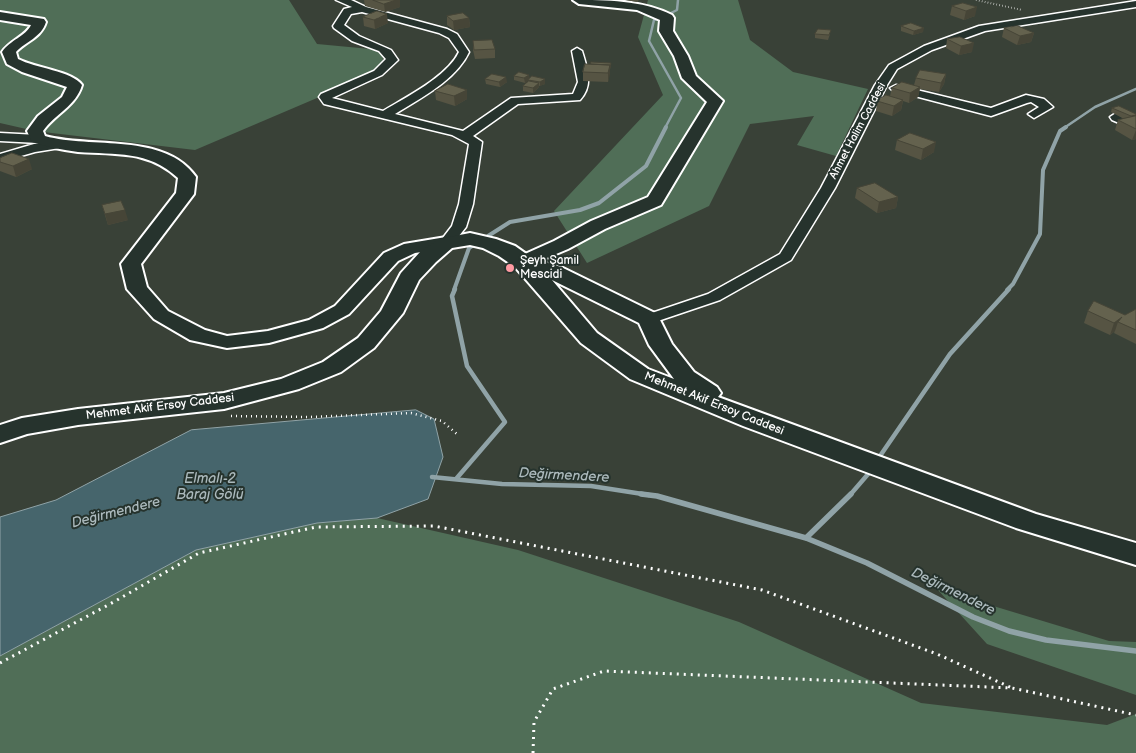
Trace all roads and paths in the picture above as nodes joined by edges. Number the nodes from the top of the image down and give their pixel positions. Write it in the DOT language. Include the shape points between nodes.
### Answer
graph roads {
  1 [pos="340,0"];
  2 [pos="578,0"];
  3 [pos="976,0"];
  4 [pos="1136,4"];
  5 [pos="362,9"];
  6 [pos="0,16"];
  7 [pos="1045,16"];
  8 [pos="577,51"];
  9 [pos="881,85"];
  10 [pos="386,114"];
  11 [pos="1034,114"];
  12 [pos="1116,117"];
  13 [pos="1136,126"];
  14 [pos="464,136"];
  15 [pos="0,137"];
  16 [pos="47,142"];
  17 [pos="0,158"];
  18 [pos="446,243"];
  19 [pos="523,262"];
  20 [pos="649,319"];
  21 [pos="735,412"];
  22 [pos="228,416"];
  23 [pos="0,434"];
  24 [pos="458,435"];
  25 [pos="1136,554"];
  26 [pos="0,663"];
  27 [pos="1012,688"];
  28 [pos="1136,715"];
  29 [pos="533,753"];
  1 -- 5 [label="street"];
  2 -- 19 [label="street" via="634,7 660,13 667,18 666,31 689,78 715,101 655,201"];
  3 -- 7 [label="path"];
  4 -- 7 [label="street, Ahmet Halim Caddesi"];
  5 -- 10 [label="street" via="443,31 453,36 464,52 454,67"];
  5 -- 10 [label="street" via="348,11 338,26 357,40 386,51 392,60 378,73 324,97 328,101"];
  6 -- 16 [label="street" via="39,22 37,30 12,46 9,52 12,61 75,85 74,92 43,119 35,131"];
  7 -- 9 [label="street, Ahmet Halim Caddesi" via="982,28 928,48 893,67"];
  8 -- 14 [label="street" via="584,82 581,94 515,101"];
  9 -- 11 [label="street" via="991,112 1028,98 1039,100 1048,107"];
  9 -- 20 [label="street, Ahmet Halim Caddesi" via="828,188 786,257 714,297"];
  10 -- 14 [label="street"];
  12 -- 13 [label="street"];
  14 -- 18 [label="street" via="476,142 466,204 459,226"];
  15 -- 16 [label="street"];
  16 -- 17 [label="street"];
  16 -- 18 [label="street" via="152,154 175,166 187,177 185,194 131,264 137,289 161,315 198,335 227,342 269,337 316,324 342,310 391,257 411,248"];
  18 -- 19 [label="main road, Mehmet Akif Ersoy Caddesi" via="470,239 489,243"];
  18 -- 23 [label="main road, Mehmet Akif Ersoy Caddesi" via="428,257 410,278 391,313 366,343 332,367 290,384 224,401 78,417 22,426"];
  19 -- 20 [label="main road" via="553,272"];
  19 -- 21 [label="main road, Mehmet Akif Ersoy Caddesi" via="589,338 639,374"];
  20 -- 21 [label="main road" via="661,345 685,377"];
  21 -- 25 [label="main road, Mehmet Akif Ersoy Caddesi" via="1026,521"];
  22 -- 24 [label="path" via="411,413 442,421"];
  26 -- 27 [label="path" via="199,553 316,527 434,526 762,590 937,654"];
  27 -- 28 [label="path"];
  27 -- 29 [label="path" via="604,672 553,689 534,722"];
}
